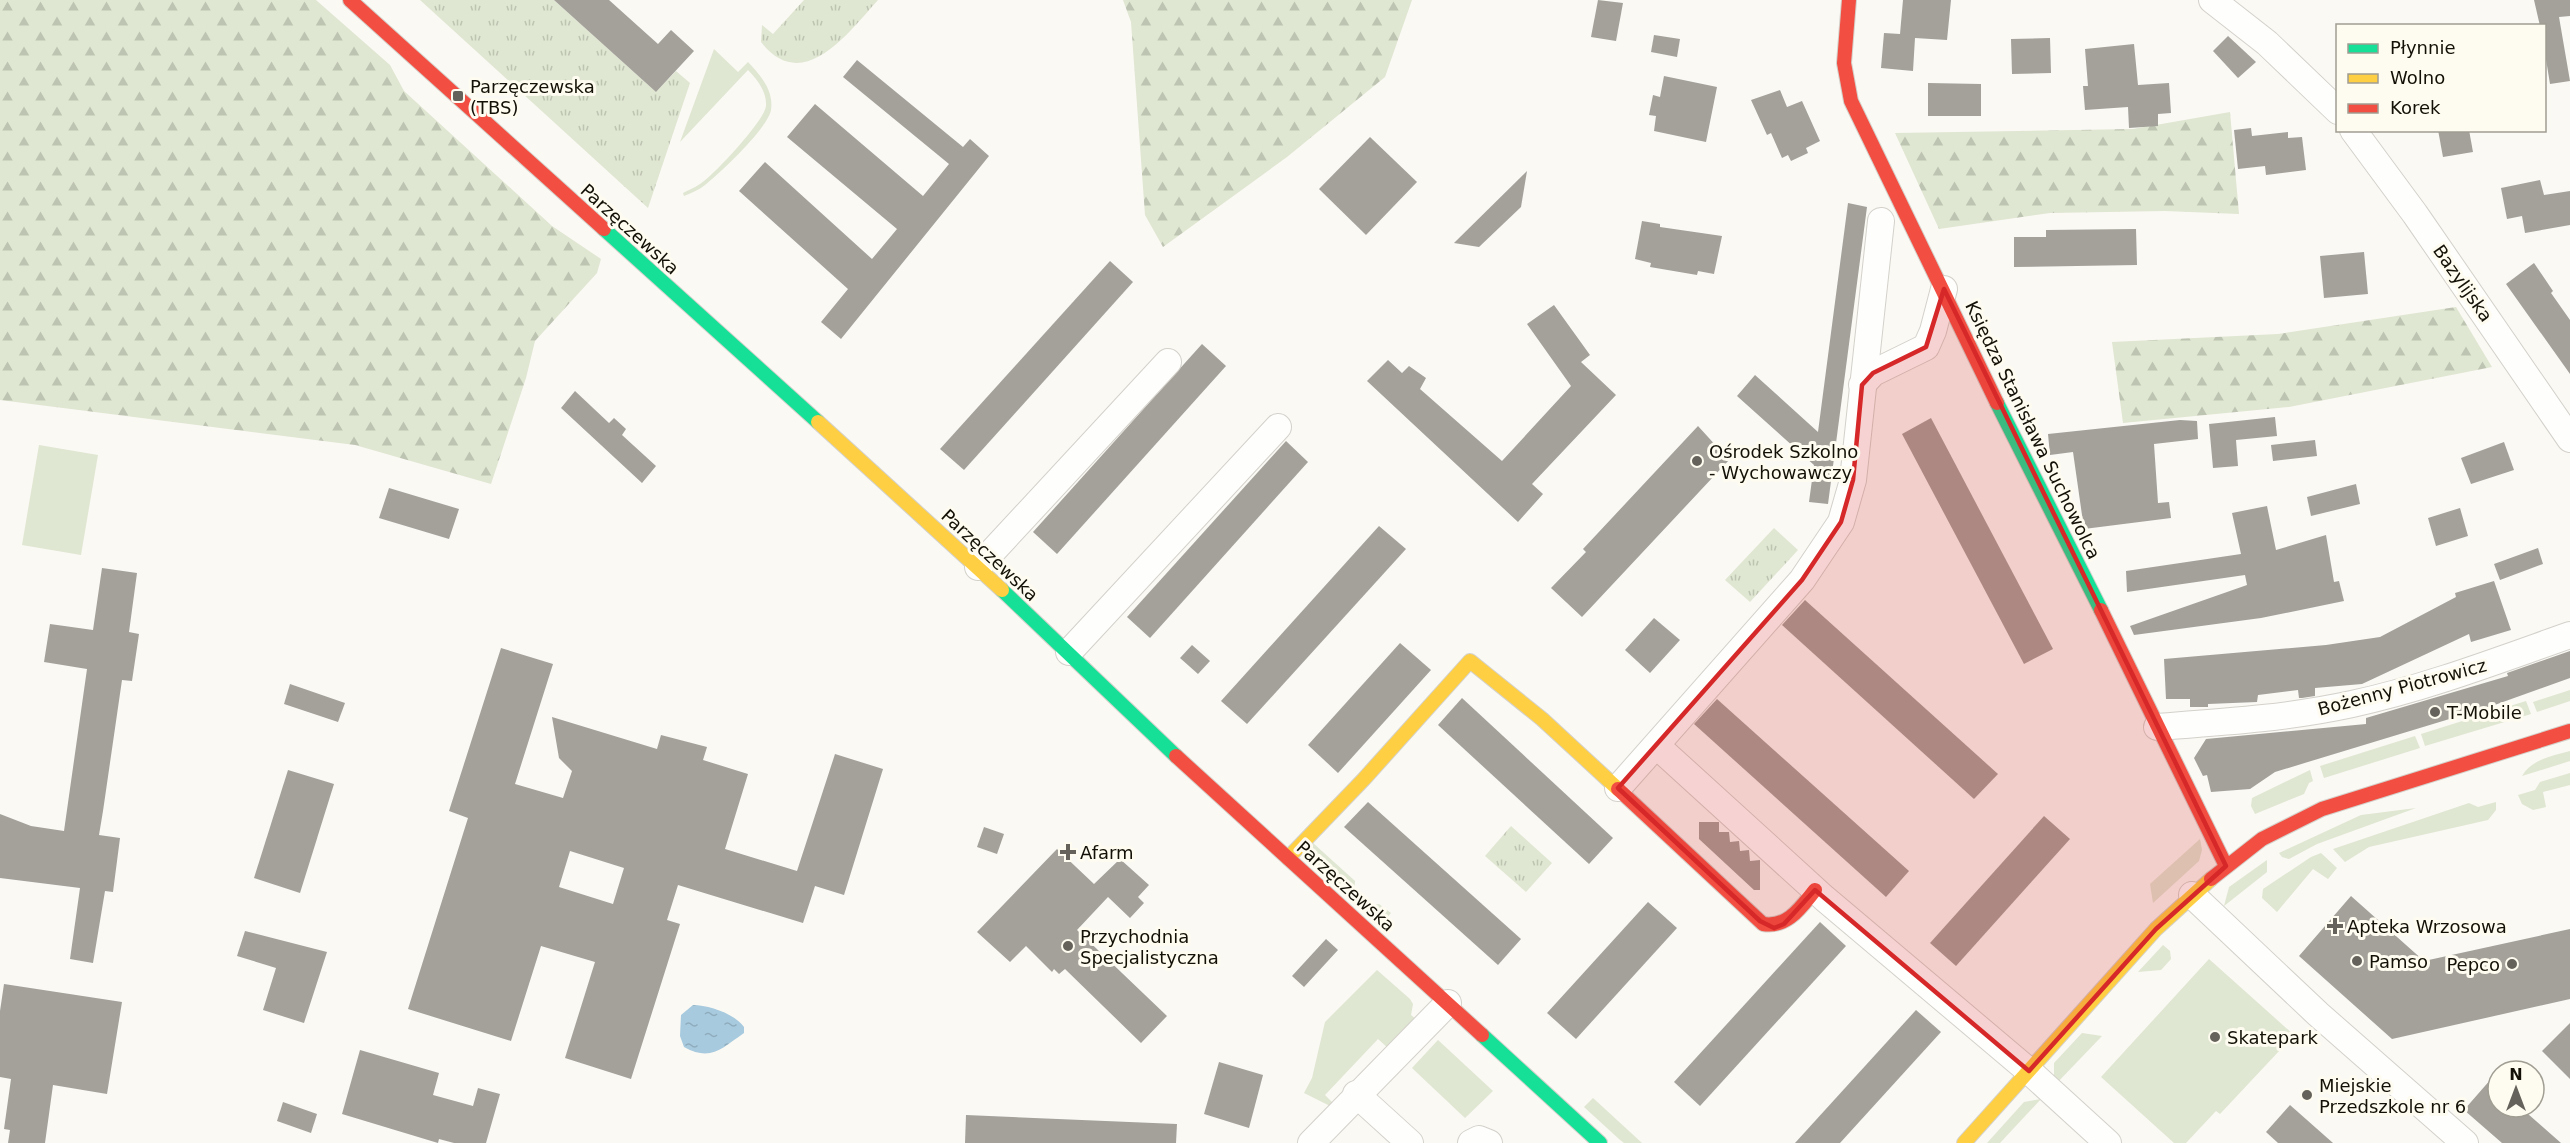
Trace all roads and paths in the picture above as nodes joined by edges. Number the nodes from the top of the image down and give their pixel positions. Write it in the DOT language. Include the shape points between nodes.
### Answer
graph roads {
  1 [pos="350,0"];
  2 [pos="1849,0"];
  3 [pos="2212,0"];
  4 [pos="2336,110"];
  5 [pos="2354,132"];
  6 [pos="1881,221"];
  7 [pos="1944,289"];
  8 [pos="1168,362"];
  9 [pos="1862,385"];
  10 [pos="1278,427"];
  11 [pos="2570,439"];
  12 [pos="978,567"];
  13 [pos="2570,635"];
  14 [pos="1070,652"];
  15 [pos="2157,727"];
  16 [pos="2570,731"];
  17 [pos="1657,746"];
  18 [pos="1618,788"];
  19 [pos="1288,858"];
  20 [pos="2226,866"];
  21 [pos="1815,890"];
  22 [pos="2192,895"];
  23 [pos="1448,1003"];
  24 [pos="2029,1071"];
  25 [pos="1356,1094"];
  26 [pos="1311,1143"];
  27 [pos="1410,1143"];
  28 [pos="1471,1143"];
  29 [pos="1489,1143"];
  30 [pos="1600,1143"];
  31 [pos="1964,1143"];
  32 [pos="2108,1143"];
  33 [pos="2465,1143"];
  1 -- 12 [label="street, Parzęczewska"];
  2 -- 7 [label="street, Księdza Stanisława Suchowolca" via="1844,63 1851,101"];
  3 -- 4 [label="street" via="2267,42"];
  5 -- 11 [label="street, Bazylijska"];
  6 -- 9 [label="street"];
  7 -- 9 [label="street" via="1926,347 1873,373"];
  7 -- 15 [label="street, Księdza Stanisława Suchowolca"];
  8 -- 12 [label="street"];
  9 -- 17 [label="street" via="1853,480 1841,522 1802,580"];
  10 -- 14 [label="street"];
  12 -- 14 [label="street, Parzęczewska"];
  13 -- 15 [label="street, Bożenny Piotrowicz" via="2355,704 2290,716"];
  14 -- 19 [label="street, Parzęczewska"];
  15 -- 20 [label="street, Księdza Stanisława Suchowolca"];
  16 -- 20 [label="street" via="2322,809 2262,839"];
  17 -- 18 [label="street"];
  17 -- 21 [label="street"];
  18 -- 19 [label="street" via="1470,661"];
  18 -- 21 [label="street" via="1763,924 1773,928 1784,924"];
  19 -- 23 [label="street, Parzęczewska"];
  20 -- 22 [label="street"];
  21 -- 24 [label="street"];
  22 -- 24 [label="street" via="2132,955"];
  22 -- 33 [label="street" via="2318,1014"];
  23 -- 25 [label="street"];
  23 -- 30 [label="street, Parzęczewska"];
  24 -- 31 [label="street"];
  24 -- 32 [label="street"];
  25 -- 26 [label="street"];
  25 -- 27 [label="street"];
  28 -- 29 [label="street" via="1479,1139"];
}
